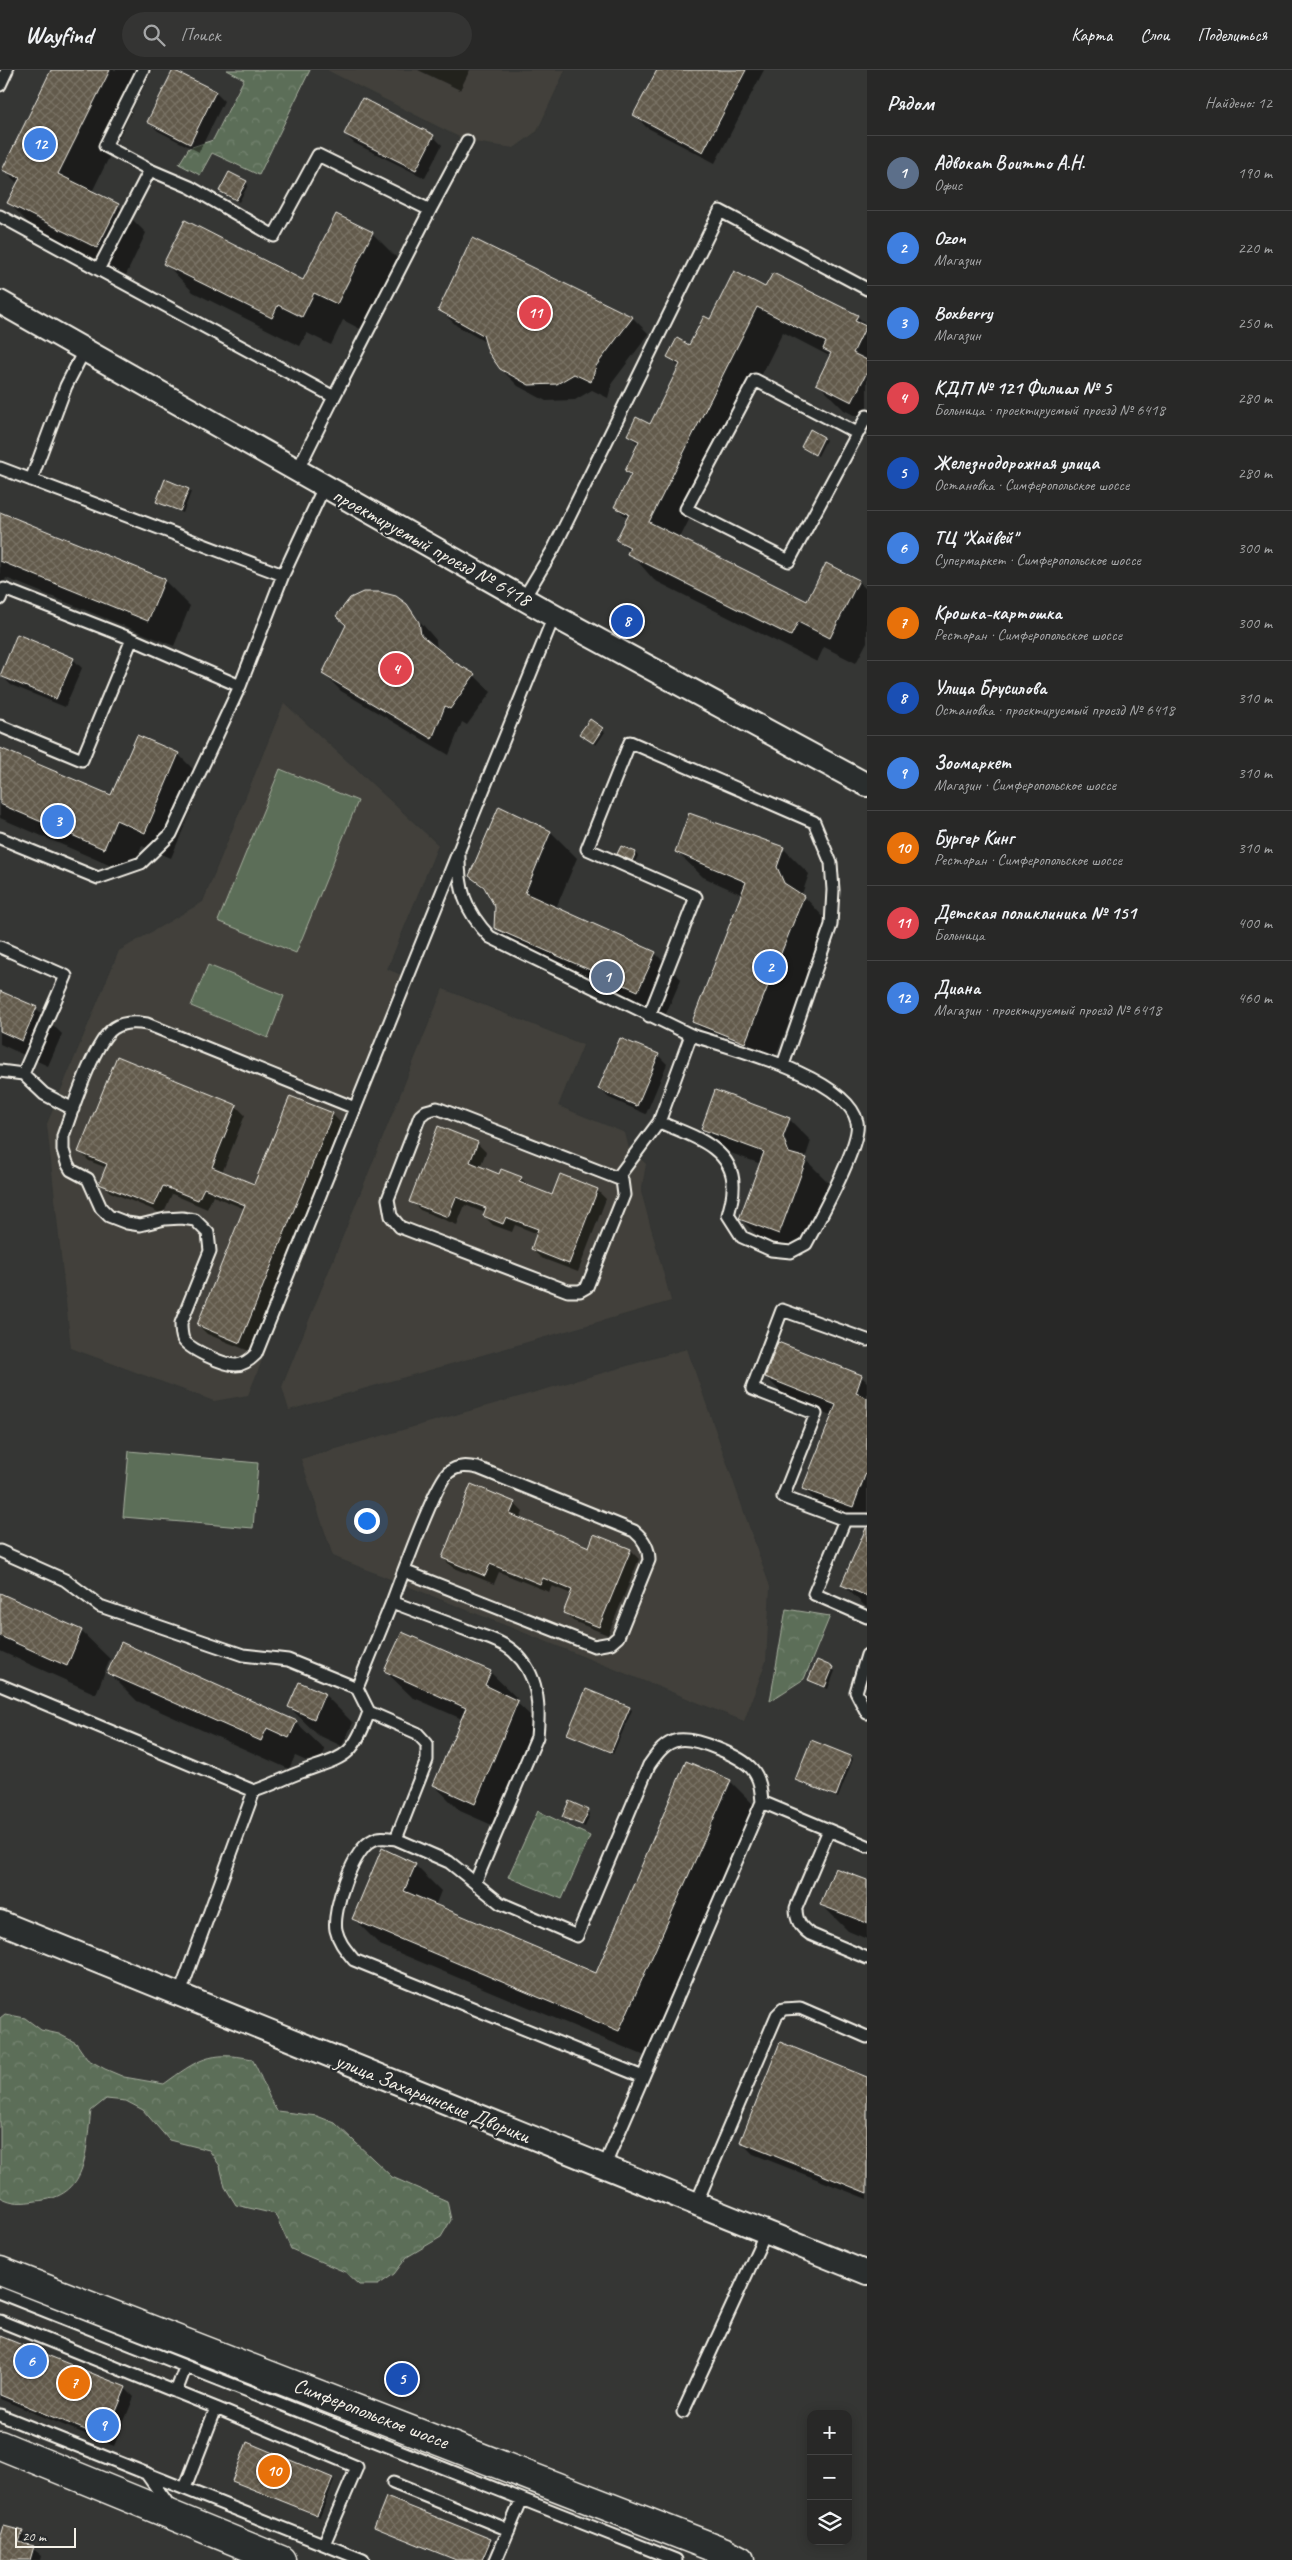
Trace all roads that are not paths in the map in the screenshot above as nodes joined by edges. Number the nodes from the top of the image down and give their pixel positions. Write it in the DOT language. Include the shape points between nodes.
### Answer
graph roads {
  1 [pos="7,70"];
  2 [pos="143,70"];
  3 [pos="0,85"];
  4 [pos="467,140"];
  5 [pos="150,170"];
  6 [pos="430,210"];
  7 [pos="0,216"];
  8 [pos="99,268"];
  9 [pos="867,289"];
  10 [pos="0,302"];
  11 [pos="85,349"];
  12 [pos="334,397"];
  13 [pos="867,416"];
  14 [pos="857,433"];
  15 [pos="0,468"];
  16 [pos="297,470"];
  17 [pos="31,480"];
  18 [pos="324,486"];
  19 [pos="283,575"];
  20 [pos="524,598"];
  21 [pos="0,599"];
  22 [pos="554,616"];
  23 [pos="132,638"];
  24 [pos="240,686"];
  25 [pos="0,726"];
  26 [pos="867,785"];
  27 [pos="0,838"];
  28 [pos="459,850"];
  29 [pos="0,947"];
  30 [pos="649,1016"];
  31 [pos="691,1035"];
  32 [pos="783,1065"];
  33 [pos="0,1071"];
  34 [pos="24,1074"];
  35 [pos="355,1108"];
  36 [pos="73,1109"];
  37 [pos="660,1122"];
  38 [pos="862,1124"];
  39 [pos="618,1177"];
  40 [pos="867,1340"];
  41 [pos="845,1520"];
  42 [pos="867,1520"];
  43 [pos="0,1551"];
  44 [pos="404,1571"];
  45 [pos="392,1602"];
  46 [pos="867,1617"];
  47 [pos="867,1655"];
  48 [pos="0,1685"];
  49 [pos="357,1688"];
  50 [pos="369,1712"];
  51 [pos="867,1713"];
  52 [pos="254,1791"];
  53 [pos="762,1802"];
  54 [pos="829,1830"];
  55 [pos="396,1839"];
  56 [pos="867,1846"];
  57 [pos="474,1883"];
  58 [pos="0,1922"];
  59 [pos="867,1958"];
  60 [pos="179,1996"];
  61 [pos="867,2036"];
  62 [pos="643,2077"];
  63 [pos="604,2167"];
  64 [pos="696,2204"];
  65 [pos="766,2232"];
  66 [pos="0,2271"];
  67 [pos="867,2273"];
  68 [pos="0,2293"];
  69 [pos="0,2321"];
  70 [pos="185,2368"];
  71 [pos="176,2392"];
  72 [pos="216,2408"];
  73 [pos="683,2412"];
  74 [pos="0,2415"];
  75 [pos="0,2445"];
  76 [pos="146,2473"];
  77 [pos="393,2483"];
  78 [pos="185,2488"];
  79 [pos="521,2501"];
  80 [pos="178,2519"];
  81 [pos="509,2530"];
  82 [pos="324,2544"];
  83 [pos="281,2560"];
  84 [pos="364,2560"];
  85 [pos="496,2560"];
  86 [pos="676,2560"];
  87 [pos="740,2560"];
  1 -- 3 [label="lane"];
  2 -- 5 [label="lane" via="105,146"];
  4 -- 6 [label="lane"];
  5 -- 6 [label="lane" via="190,187 274,236 318,155"];
  5 -- 8 [label="lane"];
  6 -- 12 [label="lane"];
  7 -- 8 [label="lane"];
  8 -- 12 [label="lane"];
  9 -- 20 [label="lane" via="720,211 554,548"];
  10 -- 11 [label="street, проектируемый проезд № 6418"];
  11 -- 16 [label="street, проектируемый проезд № 6418"];
  11 -- 17 [label="lane" via="66,386"];
  12 -- 16 [label="lane"];
  13 -- 14 [label="lane"];
  14 -- 14 [label="lane" via="789,561 686,509 755,380"];
  15 -- 17 [label="lane"];
  16 -- 18 [label="street, проектируемый проезд № 6418"];
  17 -- 19 [label="lane"];
  18 -- 19 [label="lane"];
  18 -- 20 [label="street, проектируемый проезд № 6418"];
  19 -- 24 [label="lane"];
  20 -- 22 [label="street, проектируемый проезд № 6418"];
  21 -- 23 [label="lane" via="4,589"];
  22 -- 26 [label="street, проектируемый проезд № 6418"];
  22 -- 28 [label="lane"];
  23 -- 24 [label="lane"];
  23 -- 25 [label="lane" via="82,760"];
  24 -- 27 [label="lane" via="171,834 141,863 98,878"];
  28 -- 30 [label="lane" via="458,870 466,904 474,920 490,937"];
  28 -- 35 [label="lane"];
  29 -- 34 [label="lane" via="66,976"];
  30 -- 31 [label="lane"];
  30 -- 32 [label="lane" via="696,897 587,849 630,742 814,822 831,863 831,925"];
  31 -- 32 [label="lane"];
  31 -- 37 [label="lane"];
  32 -- 38 [label="lane" via="818,1082 846,1101"];
  33 -- 34 [label="lane"];
  34 -- 36 [label="lane" via="44,1094"];
  35 -- 36 [label="lane" via="136,1022 115,1027 106,1034"];
  35 -- 36 [label="lane" via="256,1354 249,1361 237,1365 194,1350 181,1334 181,1323 210,1250 208,1233 194,1220 174,1218 133,1224 105,1213 91,1182 71,1170 64,1156 63,1136"];
  37 -- 38 [label="lane" via="706,1142 730,1164 734,1188 728,1215 742,1237 772,1250 791,1252 806,1244"];
  37 -- 39 [label="lane"];
  39 -- 39 [label="lane" via="445,1110 431,1109 420,1116 388,1199 388,1207 400,1227 573,1292 587,1287 599,1259 624,1195 625,1185"];
  40 -- 41 [label="lane" via="782,1310 752,1389 816,1414 783,1497"];
  41 -- 42 [label="lane"];
  41 -- 46 [label="lane" via="814,1594"];
  43 -- 49 [label="lane" via="65,1580 100,1606 242,1655 288,1660"];
  44 -- 44 [label="lane" via="594,1646 610,1643 618,1637 649,1555 644,1541 634,1531 467,1466 457,1467 442,1478"];
  44 -- 45 [label="lane"];
  45 -- 49 [label="lane"];
  45 -- 57 [label="lane" via="513,1651 528,1668 536,1688 540,1715 537,1737"];
  47 -- 51 [label="lane" via="856,1692"];
  48 -- 52 [label="lane"];
  49 -- 50 [label="lane"];
  50 -- 52 [label="lane" via="359,1738 345,1754 331,1763"];
  50 -- 55 [label="lane" via="417,1732 427,1744 427,1760"];
  52 -- 60 [label="lane"];
  53 -- 54 [label="lane"];
  53 -- 57 [label="lane" via="761,1787 753,1770 739,1758 694,1741 678,1740 662,1748 649,1764 577,1936 500,1903"];
  53 -- 62 [label="lane"];
  54 -- 56 [label="lane"];
  54 -- 59 [label="lane" via="796,1908 796,1918 810,1934"];
  55 -- 57 [label="lane" via="449,1862 463,1870"];
  55 -- 62 [label="lane" via="383,1837 363,1847 347,1879 335,1928 340,1944 354,1960"];
  58 -- 60 [label="street, улица Захарьинские Дворики"];
  60 -- 63 [label="street, улица Захарьинские Дворики"];
  61 -- 64 [label="lane" via="800,2008 783,2009"];
  62 -- 63 [label="lane"];
  63 -- 64 [label="street, улица Захарьинские Дворики"];
  64 -- 65 [label="street, улица Захарьинские Дворики"];
  65 -- 67 [label="street, улица Захарьинские Дворики"];
  65 -- 73 [label="lane"];
  66 -- 87 [label="main road, Симферопольское шоссе"];
  68 -- 70 [label="lane"];
  69 -- 71 [label="lane"];
  70 -- 71 [label="lane"];
  70 -- 79 [label="lane"];
  71 -- 72 [label="lane"];
  72 -- 78 [label="lane"];
  72 -- 82 [label="lane" via="357,2467"];
  74 -- 76 [label="lane"];
  75 -- 80 [label="main road"];
  76 -- 78 [label="lane"];
  76 -- 80 [label="lane"];
  77 -- 81 [label="lane"];
  78 -- 82 [label="lane"];
  79 -- 81 [label="lane"];
  79 -- 86 [label="lane"];
  80 -- 83 [label="main road"];
  81 -- 85 [label="lane"];
  82 -- 84 [label="lane"];
}
